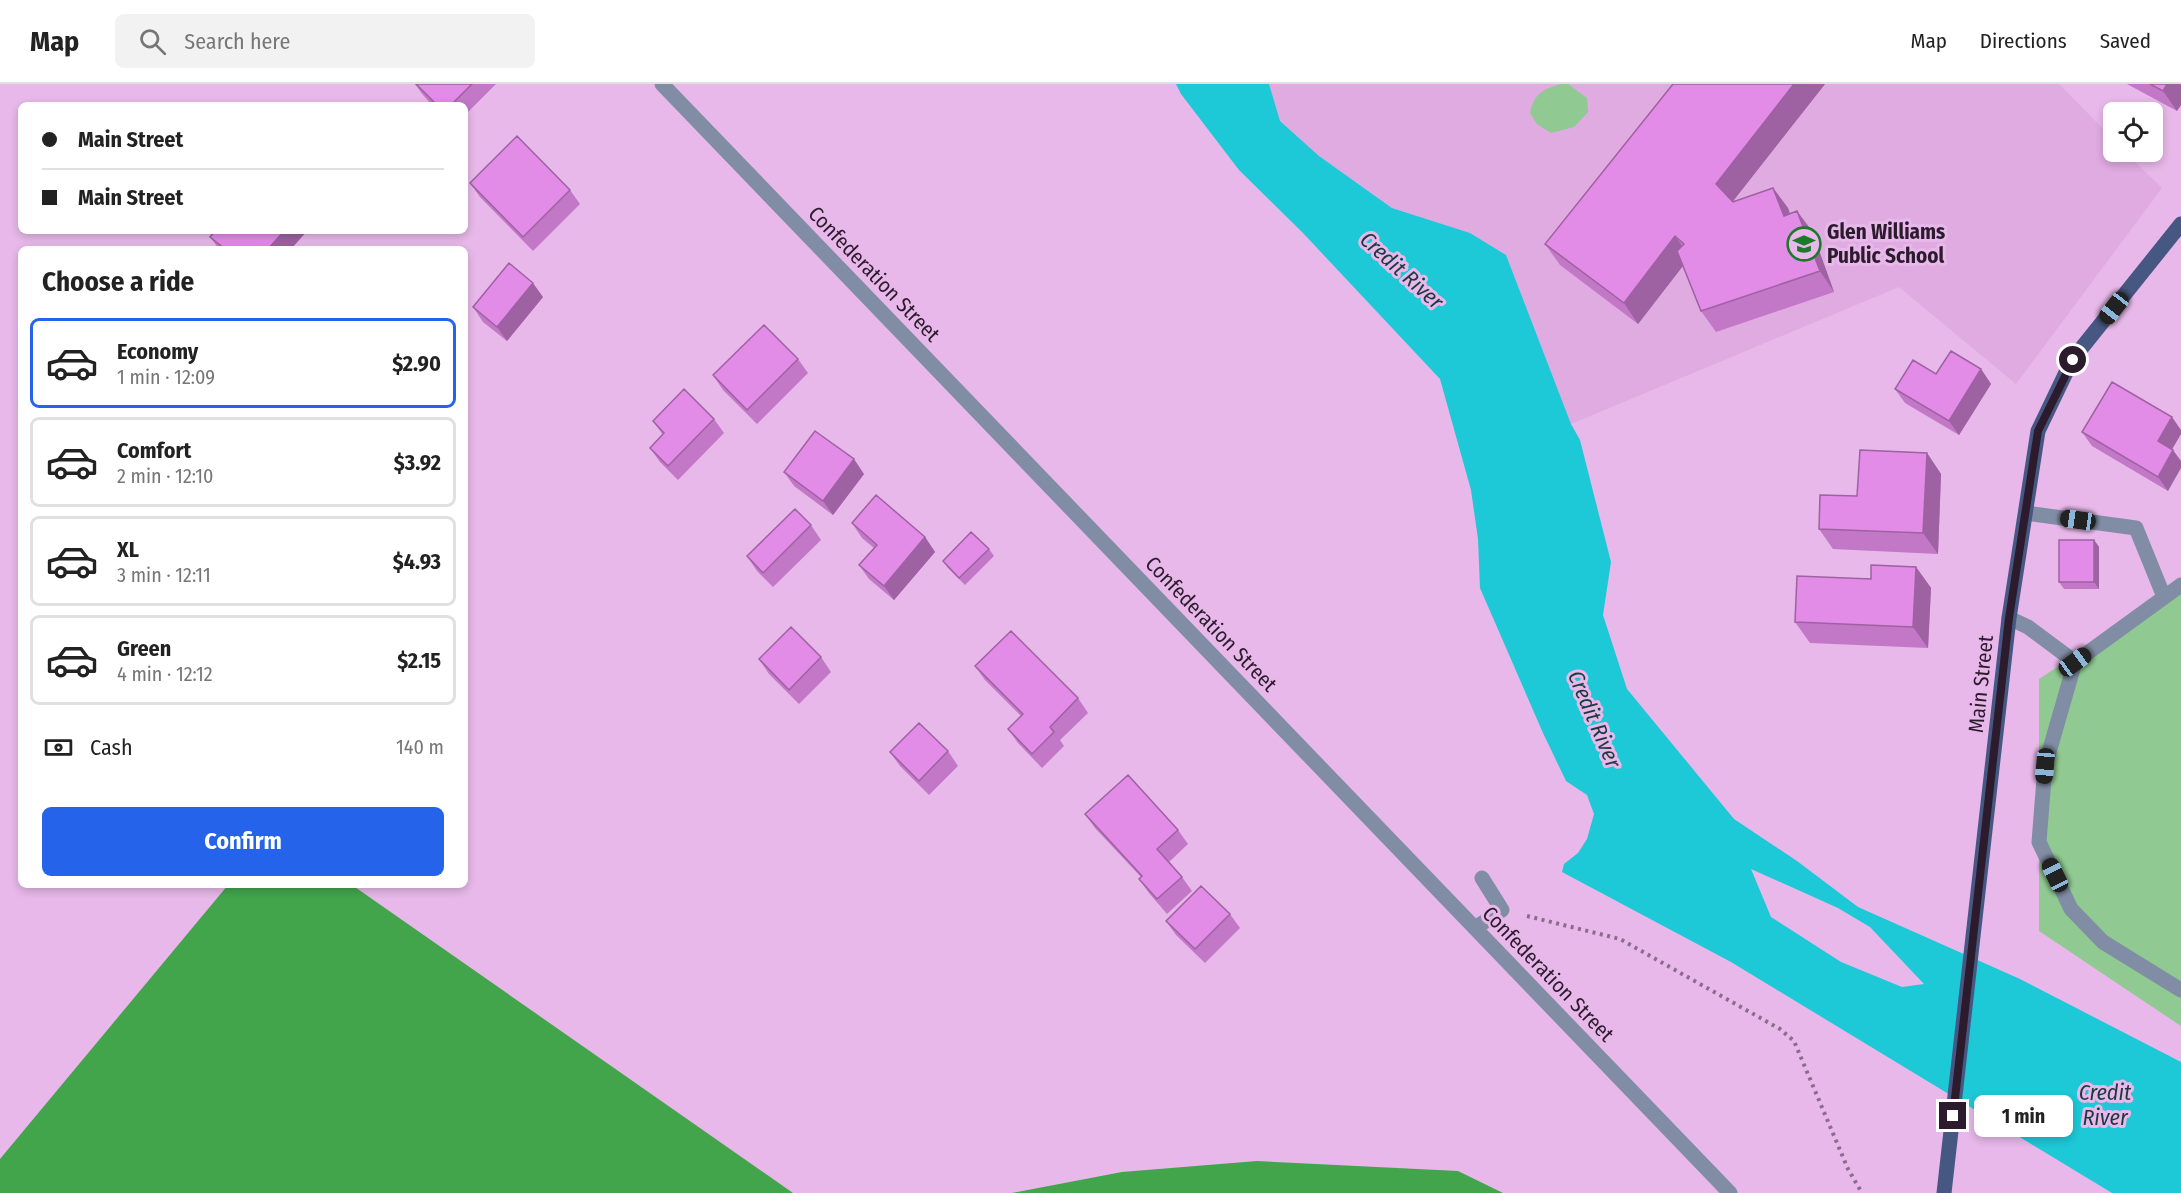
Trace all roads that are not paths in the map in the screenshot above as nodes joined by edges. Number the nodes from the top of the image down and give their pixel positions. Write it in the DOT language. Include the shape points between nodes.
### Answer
graph roads {
  1 [pos="662,84"];
  2 [pos="2181,224"];
  3 [pos="2026,513"];
  4 [pos="2181,585"];
  5 [pos="2164,597"];
  6 [pos="2009,618"];
  7 [pos="2075,662"];
  8 [pos="1482,878"];
  9 [pos="1475,928"];
  10 [pos="2181,990"];
  11 [pos="1947,1165"];
  12 [pos="1730,1193"];
  13 [pos="1935,1193"];
  14 [pos="1944,1193"];
  1 -- 9 [label="street, Confederation Street"];
  2 -- 3 [label="main road, Main Street" via="2073,360 2038,431"];
  3 -- 5 [label="street" via="2136,528"];
  3 -- 6 [label="main road, Main Street"];
  4 -- 5 [label="street"];
  5 -- 7 [label="street"];
  6 -- 7 [label="street" via="2028,627"];
  6 -- 11 [label="main road, Main Street"];
  7 -- 10 [label="street" via="2045,766 2039,842 2071,909 2103,942"];
  8 -- 9 [label="street" via="1502,910"];
  9 -- 12 [label="street, Confederation Street"];
  11 -- 13 [label="main road"];
  11 -- 14 [label="main road, Main Street"];
}
